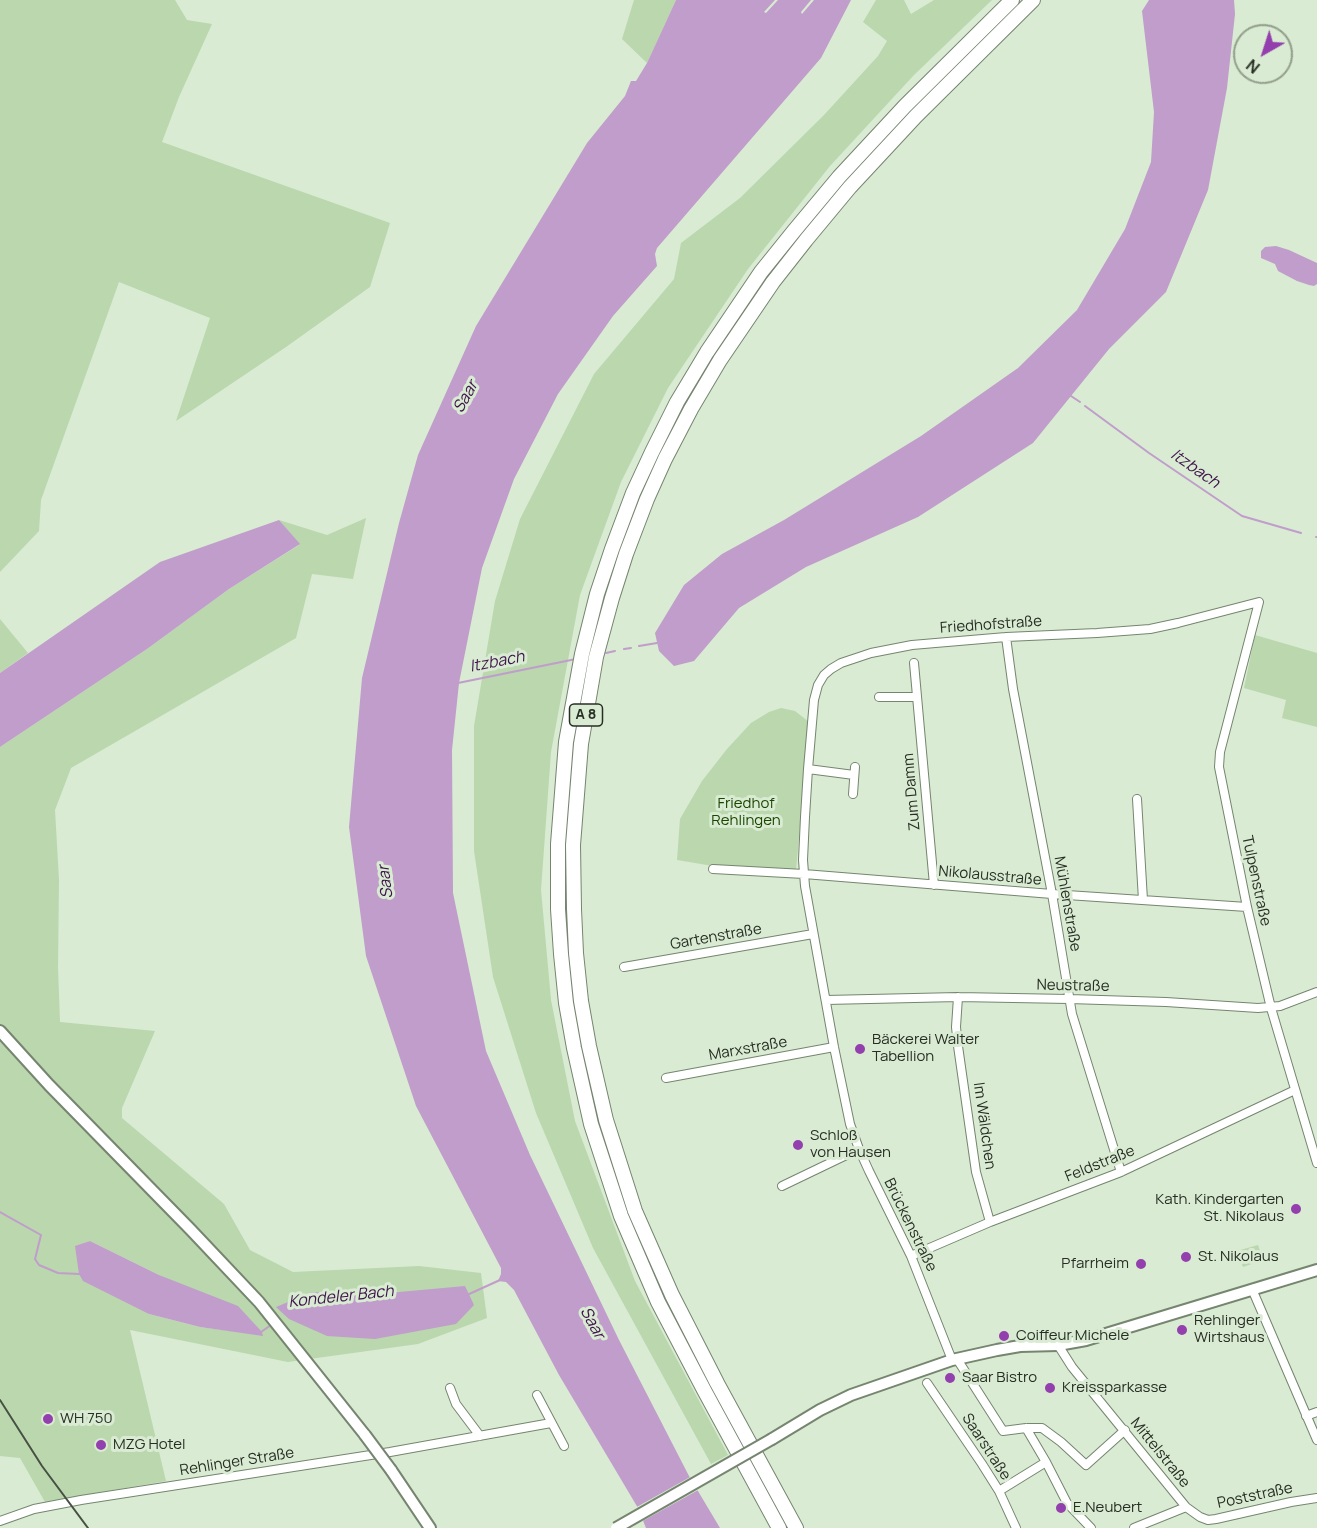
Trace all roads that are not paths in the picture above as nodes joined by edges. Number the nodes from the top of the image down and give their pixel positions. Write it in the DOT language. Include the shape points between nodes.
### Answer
graph roads {
  1 [pos="1011,0"];
  2 [pos="1033,0"];
  3 [pos="1259,602"];
  4 [pos="1006,637"];
  5 [pos="914,663"];
  6 [pos="879,697"];
  7 [pos="917,697"];
  8 [pos="808,769"];
  9 [pos="853,794"];
  10 [pos="1137,799"];
  11 [pos="713,869"];
  12 [pos="804,874"];
  13 [pos="934,885"];
  14 [pos="1052,894"];
  15 [pos="1143,900"];
  16 [pos="1247,907"];
  17 [pos="813,934"];
  18 [pos="624,967"];
  19 [pos="1317,992"];
  20 [pos="958,997"];
  21 [pos="1070,999"];
  22 [pos="826,1000"];
  23 [pos="1271,1008"];
  24 [pos="0,1031"];
  25 [pos="834,1047"];
  26 [pos="666,1078"];
  27 [pos="1295,1090"];
  28 [pos="859,1149"];
  29 [pos="1317,1163"];
  30 [pos="1121,1172"];
  31 [pos="782,1186"];
  32 [pos="990,1222"];
  33 [pos="911,1256"];
  34 [pos="1317,1270"];
  35 [pos="1252,1289"];
  36 [pos="1058,1345"];
  37 [pos="955,1360"];
  38 [pos="927,1383"];
  39 [pos="450,1388"];
  40 [pos="537,1395"];
  41 [pos="1317,1412"];
  42 [pos="1306,1416"];
  43 [pos="551,1423"];
  44 [pos="1026,1428"];
  45 [pos="1125,1430"];
  46 [pos="480,1436"];
  47 [pos="1317,1440"];
  48 [pos="564,1446"];
  49 [pos="1046,1462"];
  50 [pos="999,1491"];
  51 [pos="1317,1498"];
  52 [pos="1186,1507"];
  53 [pos="0,1521"];
  54 [pos="1205,1522"];
  55 [pos="430,1528"];
  56 [pos="616,1528"];
  57 [pos="779,1528"];
  58 [pos="796,1528"];
  59 [pos="1016,1528"];
  60 [pos="1092,1528"];
  61 [pos="1134,1528"];
  1 -- 57 [label="highway, A 8" via="905,106 794,231 761,272 677,402 633,494 597,594 566,742 558,844 558,909 566,1003 591,1124 621,1216 658,1302"];
  2 -- 58 [label="highway, A 8" via="850,187 773,282 720,360 665,459 626,554 596,657 581,744 573,844 576,953 589,1046 606,1120 635,1211 672,1295"];
  3 -- 4 [label="street, Friedhofstraße" via="1150,629"];
  3 -- 16 [label="street, Tulpenstraße" via="1219,767"];
  4 -- 8 [label="street, Friedhofstraße" via="912,645 871,653 831,669 818,685 814,700"];
  4 -- 14 [label="street, Mühlenstraße"];
  5 -- 7 [label="street, Zum Damm"];
  6 -- 7 [label="street"];
  7 -- 13 [label="street, Zum Damm"];
  8 -- 9 [label="street" via="854,771"];
  8 -- 12 [label="street, Friedhofstraße"];
  10 -- 15 [label="street"];
  11 -- 12 [label="street, Nikolausstraße"];
  12 -- 13 [label="street, Nikolausstraße"];
  12 -- 17 [label="street, Friedhofstraße"];
  13 -- 14 [label="street, Nikolausstraße"];
  14 -- 15 [label="street, Nikolausstraße"];
  14 -- 21 [label="street, Mühlenstraße"];
  15 -- 16 [label="street, Nikolausstraße"];
  16 -- 23 [label="street, Tulpenstraße"];
  17 -- 18 [label="street, Gartenstraße"];
  17 -- 22 [label="street, Friedhofstraße"];
  19 -- 23 [label="street, Neustraße"];
  20 -- 21 [label="street, Neustraße"];
  20 -- 22 [label="street, Neustraße"];
  20 -- 32 [label="street, Im Wäldchen" via="958,1046 976,1172"];
  21 -- 23 [label="street, Neustraße"];
  21 -- 30 [label="street, Mühlenstraße"];
  22 -- 25 [label="street, Friedhofstraße"];
  23 -- 27 [label="street, Tulpenstraße"];
  24 -- 55 [label="main road, bridge" via="259,1302 365,1435"];
  25 -- 26 [label="street, Marxstraße"];
  25 -- 28 [label="street, Friedhofstraße"];
  27 -- 29 [label="street, Tulpenstraße"];
  27 -- 30 [label="street, Feldstraße"];
  28 -- 31 [label="street"];
  28 -- 33 [label="street, Brückenstraße"];
  30 -- 32 [label="street, Feldstraße"];
  32 -- 33 [label="street, Feldstraße"];
  33 -- 37 [label="street, Brückenstraße"];
  34 -- 35 [label="main road"];
  35 -- 36 [label="main road"];
  35 -- 42 [label="street"];
  36 -- 37 [label="main road" via="1008,1348"];
  36 -- 45 [label="street, Mittelstraße"];
  37 -- 44 [label="street, Brückenstraße" via="1003,1431"];
  37 -- 56 [label="main road, bridge" via="843,1398"];
  38 -- 50 [label="street, Saarstraße"];
  39 -- 46 [label="street" via="456,1404"];
  40 -- 43 [label="street"];
  41 -- 42 [label="street"];
  42 -- 47 [label="street"];
  43 -- 46 [label="street, Rehlinger Straße"];
  43 -- 48 [label="street"];
  44 -- 45 [label="street" via="1046,1431 1086,1465"];
  44 -- 49 [label="street"];
  45 -- 52 [label="street, Mittelstraße"];
  46 -- 53 [label="street, Rehlinger Straße" via="81,1500 34,1509"];
  49 -- 50 [label="street"];
  49 -- 60 [label="street" via="1066,1503"];
  50 -- 59 [label="street, Saarstraße"];
  51 -- 54 [label="street, Poststraße"];
  52 -- 54 [label="street, Mittelstraße"];
  52 -- 61 [label="street"];
}
